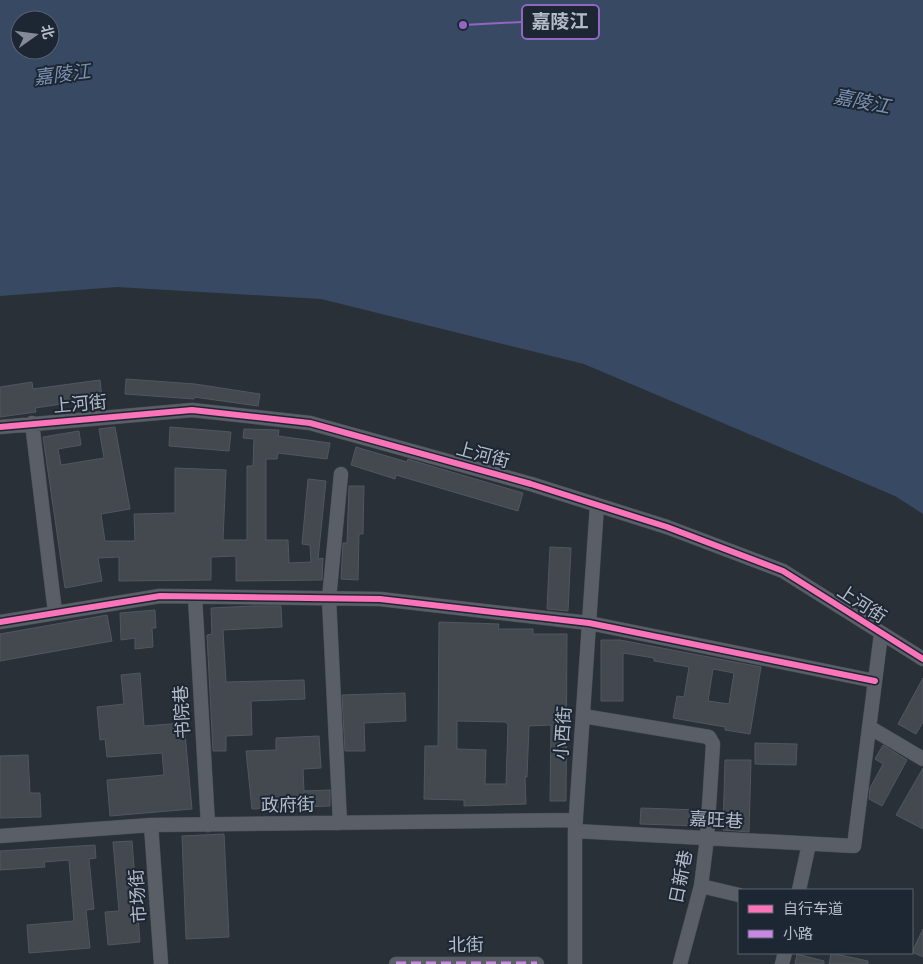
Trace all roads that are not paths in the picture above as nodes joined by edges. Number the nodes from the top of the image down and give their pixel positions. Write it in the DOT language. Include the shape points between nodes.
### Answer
graph roads {
  1 [pos="32,423"];
  2 [pos="0,427"];
  3 [pos="341,474"];
  4 [pos="597,505"];
  5 [pos="194,597"];
  6 [pos="329,599"];
  7 [pos="55,612"];
  8 [pos="0,622"];
  9 [pos="589,623"];
  10 [pos="881,634"];
  11 [pos="923,659"];
  12 [pos="875,681"];
  13 [pos="583,716"];
  14 [pos="869,727"];
  15 [pos="923,759"];
  16 [pos="340,823"];
  17 [pos="152,825"];
  18 [pos="208,825"];
  19 [pos="576,825"];
  20 [pos="0,836"];
  21 [pos="707,838"];
  22 [pos="809,844"];
  23 [pos="700,886"];
  24 [pos="798,889"];
  25 [pos="738,895"];
  26 [pos="161,964"];
  27 [pos="396,964"];
  28 [pos="537,964"];
  29 [pos="575,964"];
  30 [pos="680,964"];
  1 -- 2 [label="street, 上河街"];
  1 -- 4 [label="street, 上河街" via="192,410 310,423"];
  1 -- 7 [label="street"];
  3 -- 6 [label="street"];
  4 -- 9 [label="street, 小西街"];
  4 -- 10 [label="street, 上河街" via="783,570"];
  5 -- 6 [label="street"];
  5 -- 7 [label="street" via="160,596"];
  5 -- 18 [label="street, 书院巷"];
  6 -- 9 [label="street" via="380,599"];
  6 -- 16 [label="street"];
  7 -- 8 [label="street"];
  9 -- 12 [label="street"];
  9 -- 13 [label="street, 小西街"];
  10 -- 11 [label="street, 上河街"];
  10 -- 12 [label="street"];
  12 -- 14 [label="street"];
  13 -- 19 [label="street, 小西街"];
  13 -- 21 [label="street, 日新巷" via="708,736 713,744"];
  14 -- 15 [label="street"];
  14 -- 22 [label="street, 嘉旺巷" via="854,846"];
  16 -- 18 [label="street, 政府街"];
  16 -- 19 [label="street, 政府街"];
  17 -- 18 [label="street, 政府街"];
  17 -- 20 [label="street, 政府街"];
  17 -- 26 [label="street, 市场街"];
  19 -- 21 [label="street, 嘉旺巷"];
  19 -- 29 [label="street, 小西街"];
  21 -- 22 [label="street, 嘉旺巷"];
  21 -- 23 [label="street, 日新巷"];
  22 -- 24 [label="street"];
  23 -- 25 [label="street"];
  23 -- 30 [label="street, 日新巷"];
  27 -- 28 [label="street, 北街"];
}
